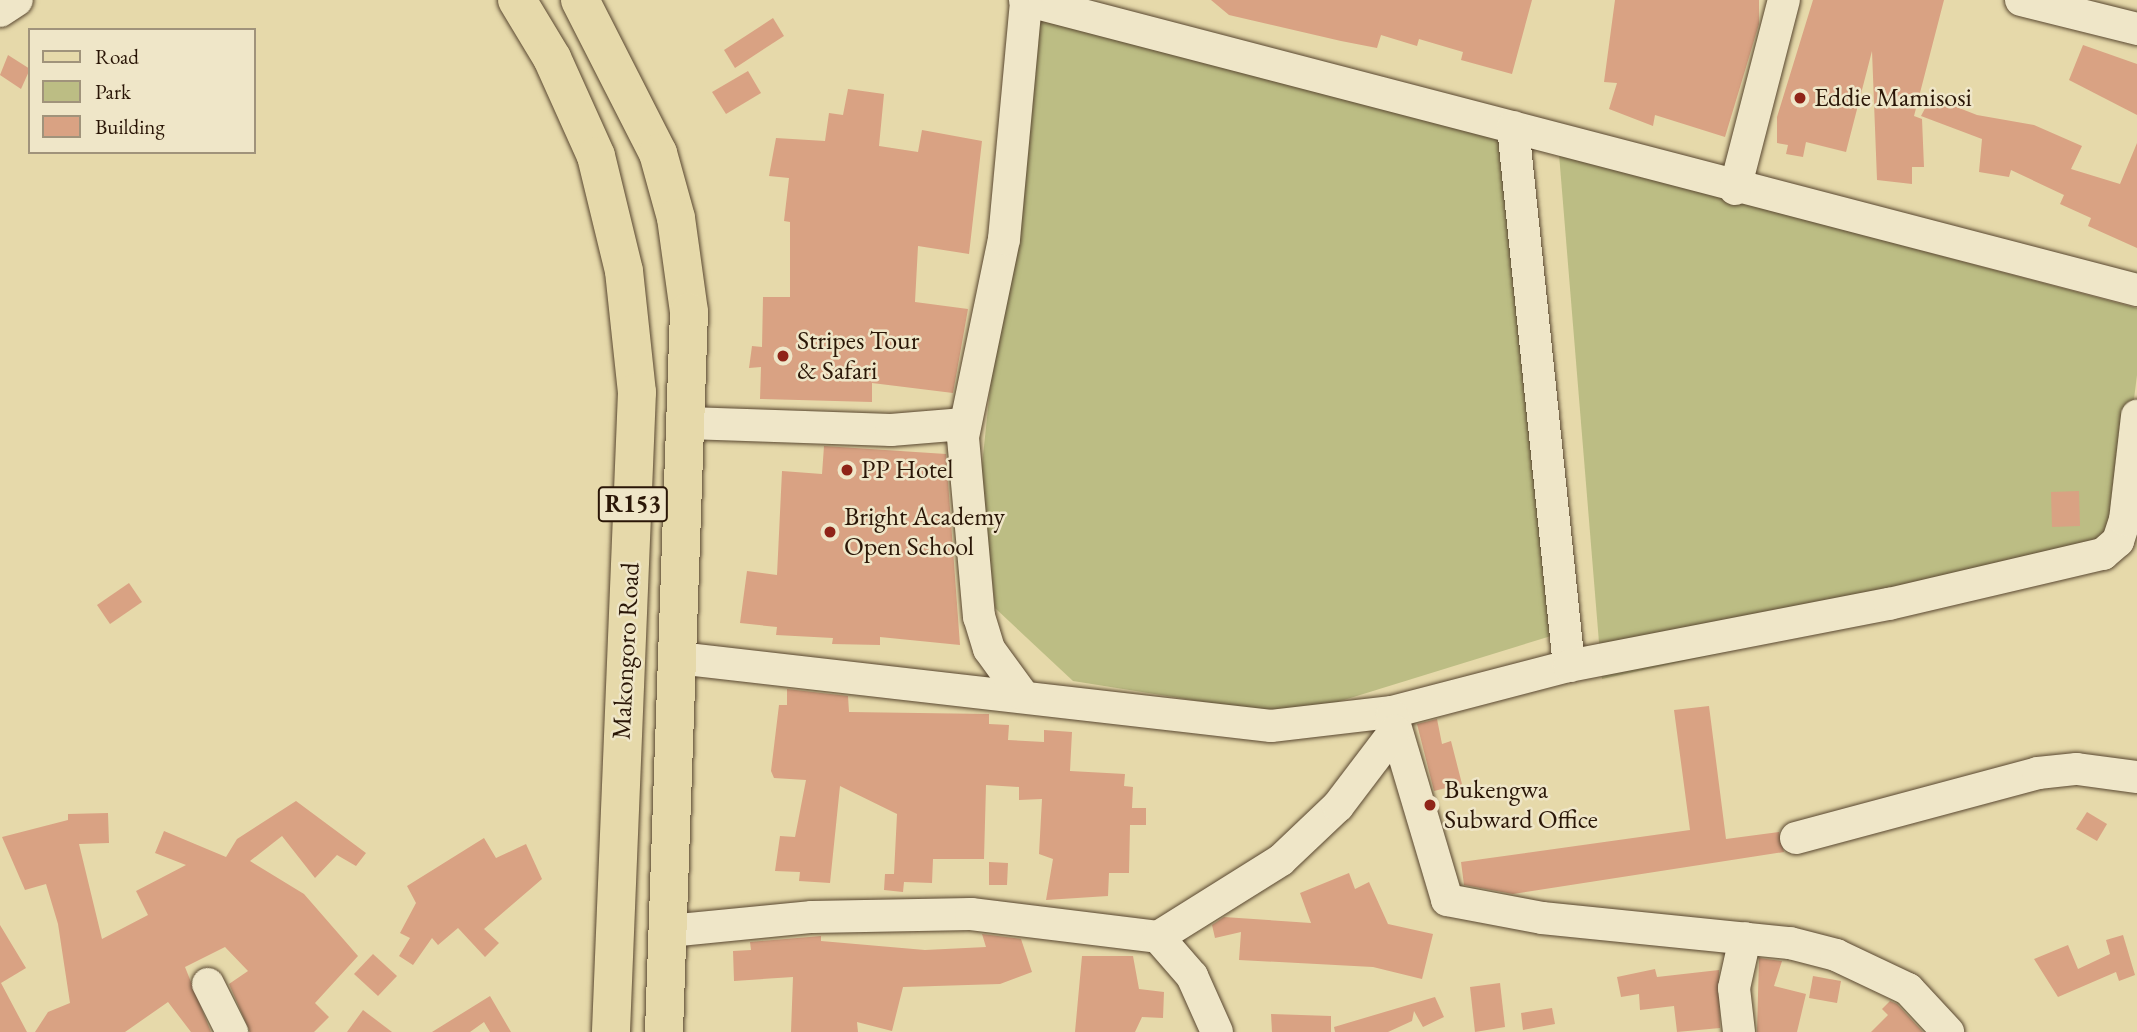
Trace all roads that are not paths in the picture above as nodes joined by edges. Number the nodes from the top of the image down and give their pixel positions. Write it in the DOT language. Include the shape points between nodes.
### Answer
graph roads {
  1 [pos="17,0"];
  2 [pos="516,0"];
  3 [pos="580,0"];
  4 [pos="1026,0"];
  5 [pos="1784,0"];
  6 [pos="2021,0"];
  7 [pos="0,11"];
  8 [pos="2137,29"];
  9 [pos="1513,127"];
  10 [pos="1735,189"];
  11 [pos="2137,290"];
  12 [pos="2137,416"];
  13 [pos="688,423"];
  14 [pos="964,424"];
  15 [pos="678,658"];
  16 [pos="1569,666"];
  17 [pos="1021,693"];
  18 [pos="1393,721"];
  19 [pos="2137,776"];
  20 [pos="1796,838"];
  21 [pos="669,931"];
  22 [pos="1158,937"];
  23 [pos="1745,938"];
  24 [pos="208,984"];
  25 [pos="232,1032"];
  26 [pos="611,1032"];
  27 [pos="664,1032"];
  28 [pos="1217,1032"];
  29 [pos="1739,1032"];
  30 [pos="1948,1032"];
  1 -- 7 [label="street"];
  2 -- 26 [label="main road, Makongoro Road / R153" via="552,58 596,156 624,271 637,392"];
  3 -- 13 [label="main road, Makongoro Road / R153" via="638,103 676,218 690,312"];
  4 -- 9 [label="street"];
  4 -- 14 [label="street" via="1002,251"];
  5 -- 10 [label="street"];
  6 -- 8 [label="street"];
  9 -- 10 [label="street"];
  9 -- 16 [label="street"];
  10 -- 11 [label="street"];
  12 -- 16 [label="street" via="2125,520 2118,541 2103,554 1889,604"];
  13 -- 14 [label="street" via="891,430"];
  13 -- 15 [label="main road, Makongoro Road / R153"];
  14 -- 17 [label="street" via="979,617 989,649"];
  15 -- 17 [label="street"];
  15 -- 21 [label="main road, Makongoro Road / R153"];
  16 -- 18 [label="street"];
  17 -- 18 [label="street" via="1271,726"];
  18 -- 22 [label="street" via="1338,806 1291,852"];
  18 -- 23 [label="street" via="1447,900 1542,918"];
  19 -- 20 [label="street" via="2077,769 2038,773"];
  21 -- 22 [label="street" via="812,917 947,914"];
  21 -- 27 [label="main road, Makongoro Road / R153"];
  22 -- 28 [label="street" via="1192,976"];
  23 -- 29 [label="street" via="1734,988"];
  23 -- 30 [label="street" via="1790,943 1873,970 1908,989"];
  24 -- 25 [label="street"];
}
